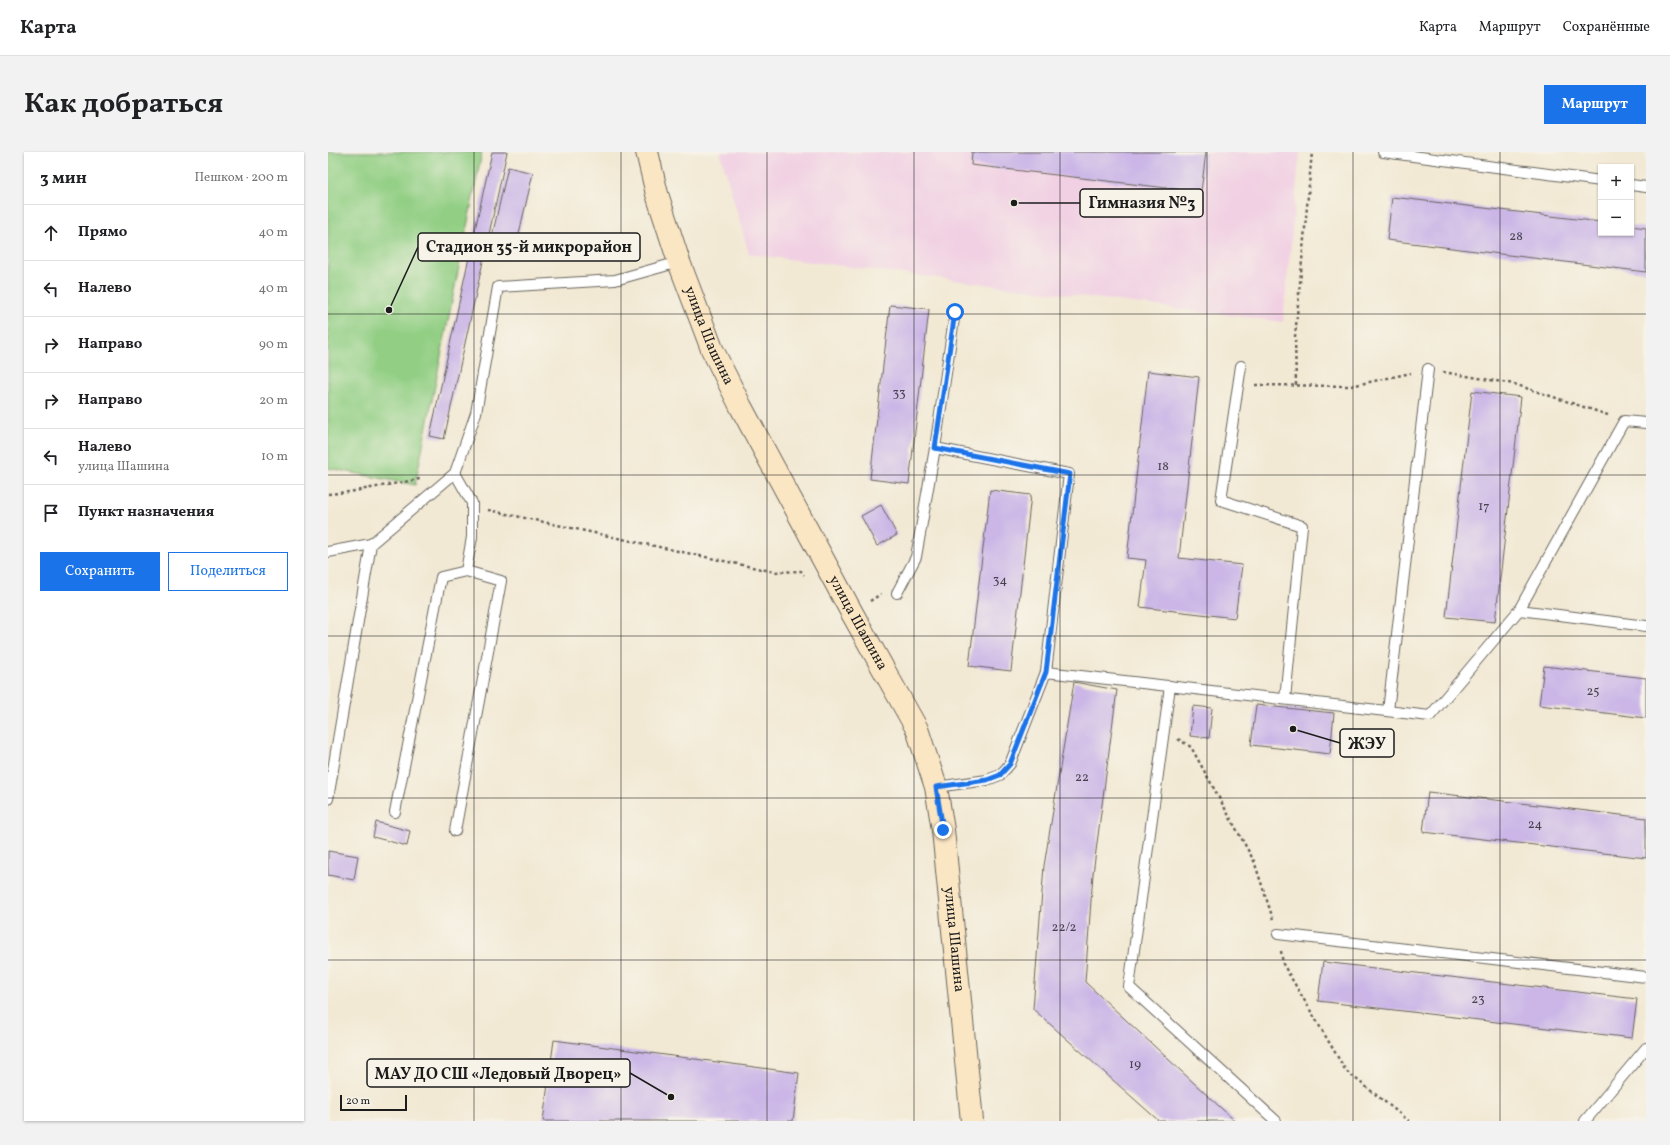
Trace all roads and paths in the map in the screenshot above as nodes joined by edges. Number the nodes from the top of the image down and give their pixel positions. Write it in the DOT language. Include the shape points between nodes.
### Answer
graph roads {
  1 [pos="647,152"];
  2 [pos="1312,152"];
  3 [pos="1383,152"];
  4 [pos="1598,181"];
  5 [pos="1634,185"];
  6 [pos="1646,187"];
  7 [pos="679,262"];
  8 [pos="955,312"];
  9 [pos="1241,366"];
  10 [pos="1428,370"];
  11 [pos="1239,385"];
  12 [pos="1296,385"];
  13 [pos="1624,421"];
  14 [pos="1646,423"];
  15 [pos="935,448"];
  16 [pos="455,473"];
  17 [pos="328,494"];
  18 [pos="485,509"];
  19 [pos="371,544"];
  20 [pos="328,552"];
  21 [pos="466,571"];
  22 [pos="806,578"];
  23 [pos="892,592"];
  24 [pos="1519,610"];
  25 [pos="852,613"];
  26 [pos="1646,626"];
  27 [pos="1046,672"];
  28 [pos="1170,686"];
  29 [pos="1285,700"];
  30 [pos="1388,711"];
  31 [pos="936,787"];
  32 [pos="328,799"];
  33 [pos="395,812"];
  34 [pos="455,831"];
  35 [pos="1278,934"];
  36 [pos="1646,977"];
  37 [pos="1646,1048"];
  38 [pos="972,1121"];
  39 [pos="1276,1121"];
  40 [pos="1585,1121"];
  1 -- 7 [label="street, улица Шашина" via="657,194"];
  2 -- 12 [label="path" via="1295,337"];
  3 -- 4 [label="lane"];
  5 -- 6 [label="lane"];
  7 -- 16 [label="lane" via="615,280 498,287 476,413"];
  7 -- 25 [label="street, улица Шашина" via="712,349 731,388"];
  8 -- 15 [label="lane"];
  9 -- 11 [label="lane"];
  10 -- 12 [label="path" via="1352,386"];
  10 -- 13 [label="path" via="1514,384"];
  10 -- 30 [label="lane"];
  11 -- 12 [label="path"];
  11 -- 29 [label="lane" via="1221,500 1302,526"];
  13 -- 14 [label="lane"];
  13 -- 24 [label="lane"];
  15 -- 23 [label="lane" via="916,557"];
  15 -- 27 [label="lane" via="1070,474"];
  16 -- 17 [label="path"];
  16 -- 19 [label="lane"];
  16 -- 21 [label="lane" via="472,502 472,537"];
  18 -- 22 [label="path" via="775,572 801,571"];
  19 -- 20 [label="lane"];
  19 -- 32 [label="lane"];
  21 -- 33 [label="lane" via="441,577"];
  21 -- 34 [label="lane" via="501,581"];
  23 -- 25 [label="path"];
  24 -- 26 [label="lane"];
  24 -- 30 [label="lane" via="1430,716"];
  25 -- 31 [label="street, улица Шашина" via="917,729"];
  27 -- 28 [label="lane"];
  27 -- 31 [label="lane" via="1010,764 1000,775 987,780"];
  28 -- 29 [label="lane"];
  28 -- 39 [label="lane" via="1129,987"];
  29 -- 30 [label="lane"];
  31 -- 38 [label="street, улица Шашина" via="943,830"];
  35 -- 36 [label="lane"];
  37 -- 40 [label="lane"];
}
